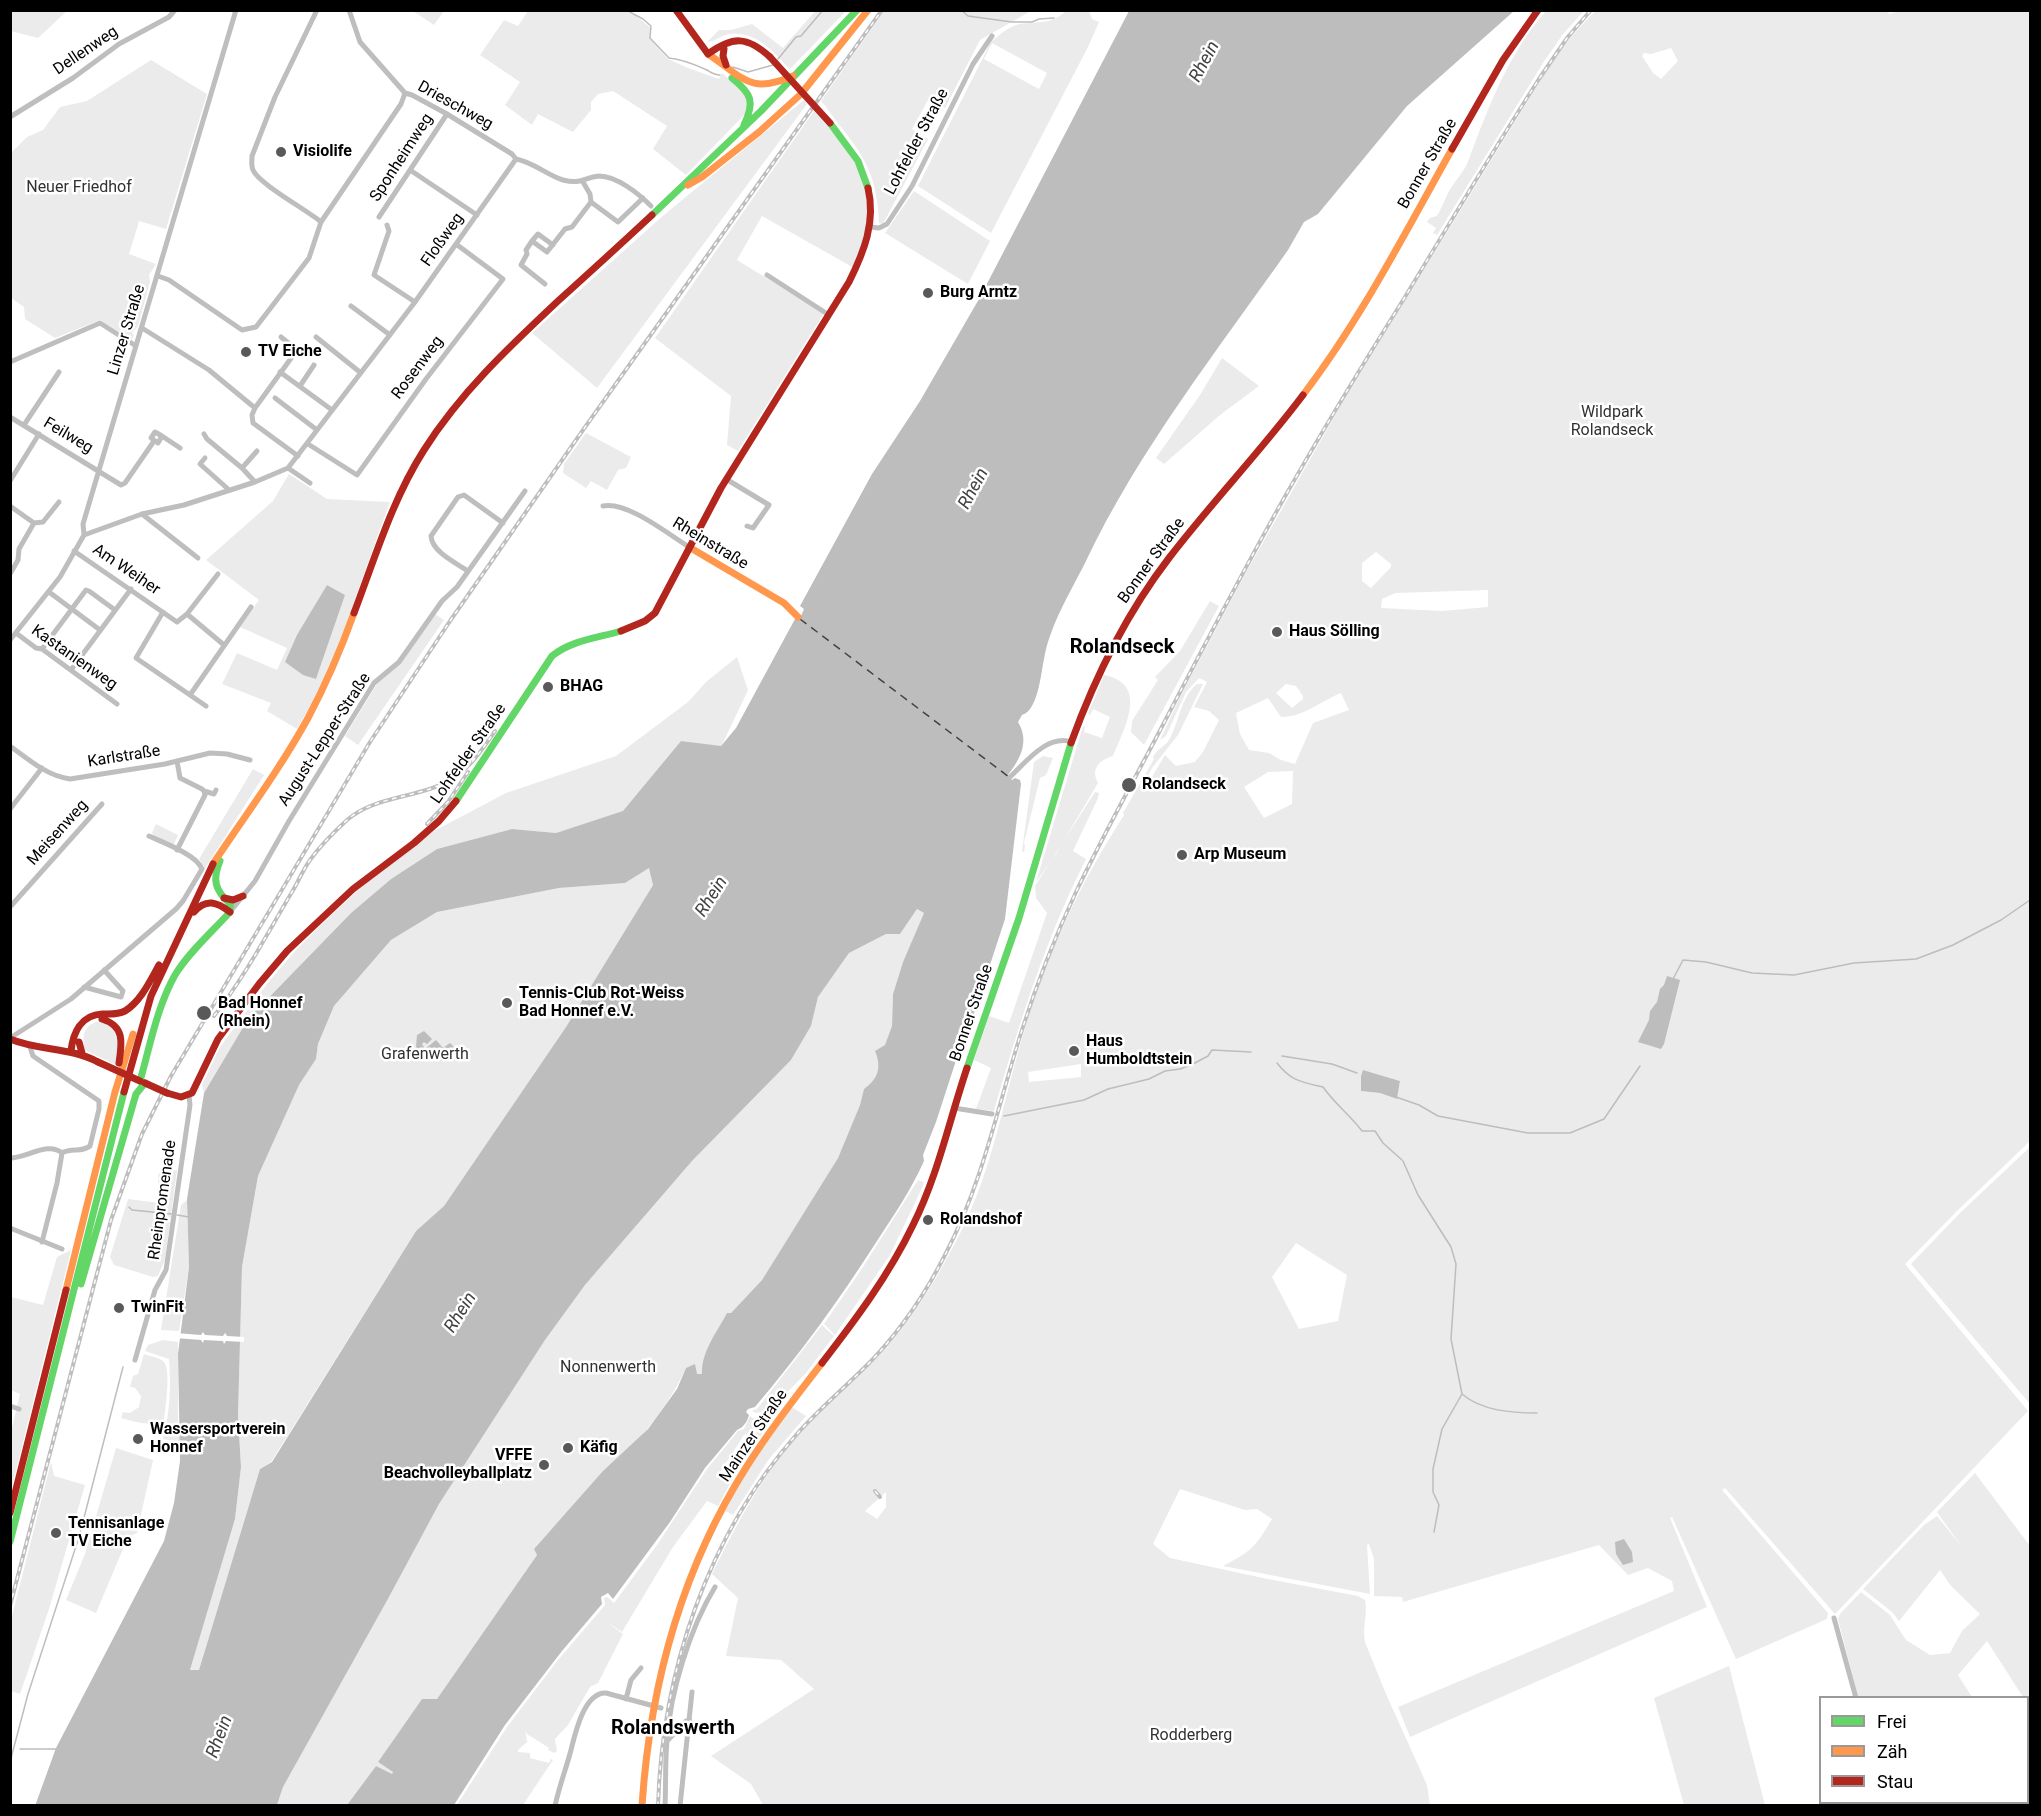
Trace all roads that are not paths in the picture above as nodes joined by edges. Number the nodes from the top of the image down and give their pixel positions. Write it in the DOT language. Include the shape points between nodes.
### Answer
graph roads {
  1 [pos="176,10"];
  2 [pos="236,10"];
  3 [pos="317,10"];
  4 [pos="349,10"];
  5 [pos="676,10"];
  6 [pos="857,10"];
  7 [pos="868,10"];
  8 [pos="1538,10"];
  9 [pos="992,36"];
  10 [pos="733,41"];
  11 [pos="724,49"];
  12 [pos="708,54"];
  13 [pos="728,69"];
  14 [pos="802,71"];
  15 [pos="405,93"];
  16 [pos="803,93"];
  17 [pos="447,114"];
  18 [pos="11,116"];
  19 [pos="741,131"];
  20 [pos="516,159"];
  21 [pos="410,170"];
  22 [pos="583,182"];
  23 [pos="674,194"];
  24 [pos="643,198"];
  25 [pos="591,202"];
  26 [pos="651,206"];
  27 [pos="477,215"];
  28 [pos="379,217"];
  29 [pos="321,222"];
  30 [pos="387,225"];
  31 [pos="870,227"];
  32 [pos="532,241"];
  33 [pos="456,244"];
  34 [pos="552,244"];
  35 [pos="158,276"];
  36 [pos="767,276"];
  37 [pos="545,284"];
  38 [pos="415,302"];
  39 [pos="351,306"];
  40 [pos="829,315"];
  41 [pos="141,328"];
  42 [pos="390,335"];
  43 [pos="281,337"];
  44 [pos="316,337"];
  45 [pos="136,346"];
  46 [pos="10,362"];
  47 [pos="314,365"];
  48 [pos="59,372"];
  49 [pos="280,372"];
  50 [pos="361,372"];
  51 [pos="300,386"];
  52 [pos="275,398"];
  53 [pos="255,408"];
  54 [pos="332,410"];
  55 [pos="10,417"];
  56 [pos="24,425"];
  57 [pos="317,430"];
  58 [pos="39,434"];
  59 [pos="204,434"];
  60 [pos="308,444"];
  61 [pos="180,448"];
  62 [pos="257,452"];
  63 [pos="298,456"];
  64 [pos="205,458"];
  65 [pos="242,468"];
  66 [pos="288,468"];
  67 [pos="99,470"];
  68 [pos="726,479"];
  69 [pos="10,481"];
  70 [pos="255,482"];
  71 [pos="310,483"];
  72 [pos="228,489"];
  73 [pos="525,491"];
  74 [pos="59,502"];
  75 [pos="10,506"];
  76 [pos="603,506"];
  77 [pos="142,514"];
  78 [pos="504,522"];
  79 [pos="34,523"];
  80 [pos="747,526"];
  81 [pos="84,535"];
  82 [pos="689,547"];
  83 [pos="74,551"];
  84 [pos="198,558"];
  85 [pos="468,571"];
  86 [pos="10,574"];
  87 [pos="218,574"];
  88 [pos="131,589"];
  89 [pos="49,592"];
  90 [pos="251,607"];
  91 [pos="72,609"];
  92 [pos="115,610"];
  93 [pos="164,612"];
  94 [pos="187,614"];
  95 [pos="798,617"];
  96 [pos="100,630"];
  97 [pos="15,633"];
  98 [pos="10,640"];
  99 [pos="224,645"];
  100 [pos="42,649"];
  101 [pos="71,670"];
  102 [pos="190,695"];
  103 [pos="117,704"];
  104 [pos="206,706"];
  105 [pos="1072,742"];
  106 [pos="10,746"];
  107 [pos="250,760"];
  108 [pos="177,762"];
  109 [pos="42,768"];
  110 [pos="1010,777"];
  111 [pos="216,790"];
  112 [pos="204,791"];
  113 [pos="102,804"];
  114 [pos="10,808"];
  115 [pos="149,837"];
  116 [pos="227,843"];
  117 [pos="177,850"];
  118 [pos="213,864"];
  119 [pos="243,896"];
  120 [pos="222,898"];
  121 [pos="10,907"];
  122 [pos="230,912"];
  123 [pos="160,963"];
  124 [pos="104,970"];
  125 [pos="84,987"];
  126 [pos="148,1009"];
  127 [pos="10,1038"];
  128 [pos="79,1042"];
  129 [pos="30,1047"];
  130 [pos="71,1051"];
  131 [pos="82,1053"];
  132 [pos="98,1062"];
  133 [pos="142,1082"];
  134 [pos="116,1092"];
  135 [pos="186,1096"];
  136 [pos="954,1108"];
  137 [pos="992,1114"];
  138 [pos="62,1153"];
  139 [pos="10,1158"];
  140 [pos="10,1228"];
  141 [pos="42,1242"];
  142 [pos="62,1249"];
  143 [pos="63,1331"];
  144 [pos="135,1360"];
  145 [pos="10,1406"];
  146 [pos="19,1409"];
  147 [pos="10,1513"];
  148 [pos="10,1542"];
  149 [pos="715,1587"];
  150 [pos="1834,1618"];
  151 [pos="641,1668"];
  152 [pos="692,1692"];
  153 [pos="1855,1696"];
  154 [pos="626,1699"];
  155 [pos="652,1706"];
  156 [pos="661,1708"];
  157 [pos="690,1721"];
  158 [pos="667,1742"];
  159 [pos="555,1806"];
  160 [pos="642,1806"];
  161 [pos="665,1806"];
  162 [pos="680,1806"];
  1 -- 18 [label="street, Dellenweg"];
  2 -- 35 [label="street, Linzer Straße"];
  3 -- 29 [label="street" via="275,97 252,163 261,180"];
  4 -- 15 [label="street, Drieschweg" via="360,42"];
  5 -- 12 [label="main road"];
  6 -- 14 [label="main road"];
  7 -- 16 [label="main road"];
  8 -- 105 [label="main road, Bonner Straße" via="1487,88 1332,357 1142,596 1101,668"];
  9 -- 31 [label="street, Lohfelder Straße" via="973,64 912,186 887,224"];
  10 -- 11 [label="main road"];
  10 -- 12 [label="main road"];
  10 -- 16 [label="main road, bridge" via="751,42"];
  11 -- 12 [label="main road"];
  11 -- 13 [label="main road"];
  12 -- 13 [label="main road"];
  12 -- 19 [label="main road" via="750,97 751,112"];
  13 -- 14 [label="main road" via="750,83 764,86"];
  14 -- 19 [label="main road"];
  15 -- 17 [label="street, Drieschweg"];
  15 -- 29 [label="street"];
  16 -- 23 [label="main road" via="702,177"];
  16 -- 31 [label="main road, bridge" via="853,151 868,188"];
  17 -- 20 [label="street, Drieschweg"];
  17 -- 21 [label="street, Sponheimweg"];
  19 -- 23 [label="main road"];
  20 -- 22 [label="street, Drieschweg" via="561,179"];
  20 -- 27 [label="street, Floßweg"];
  21 -- 27 [label="street"];
  21 -- 28 [label="street, Sponheimweg"];
  22 -- 24 [label="street, Drieschweg" via="601,176"];
  22 -- 25 [label="street"];
  23 -- 116 [label="main road" via="490,366 430,440 392,510 323,690 291,748"];
  24 -- 25 [label="street" via="618,222"];
  24 -- 26 [label="street, Drieschweg"];
  25 -- 34 [label="street" via="572,227 565,229"];
  27 -- 33 [label="street, Floßweg"];
  29 -- 35 [label="street" via="309,258 256,327 242,330"];
  30 -- 38 [label="street" via="389,231 374,275"];
  31 -- 40 [label="main road, Lohfelder Straße" via="861,260"];
  32 -- 34 [label="street" via="538,234"];
  32 -- 34 [label="street" via="547,252"];
  32 -- 37 [label="street" via="521,265"];
  33 -- 38 [label="street, Floßweg"];
  33 -- 60 [label="street, Rosenweg" via="503,279 357,475"];
  35 -- 41 [label="street, Linzer Straße"];
  36 -- 40 [label="street"];
  38 -- 42 [label="street, Floßweg"];
  39 -- 42 [label="street"];
  40 -- 68 [label="main road, Lohfelder Straße"];
  41 -- 45 [label="street, Linzer Straße"];
  41 -- 53 [label="street" via="209,370"];
  42 -- 50 [label="street, Floßweg"];
  43 -- 49 [label="street" via="297,350"];
  44 -- 50 [label="street"];
  45 -- 46 [label="street" via="100,323"];
  45 -- 67 [label="street, Linzer Straße"];
  47 -- 51 [label="street"];
  48 -- 56 [label="street, Feilweg"];
  49 -- 51 [label="street"];
  49 -- 53 [label="street"];
  50 -- 54 [label="street, Floßweg"];
  51 -- 54 [label="street"];
  52 -- 57 [label="street"];
  53 -- 63 [label="street" via="253,423"];
  54 -- 57 [label="street, Floßweg"];
  55 -- 56 [label="street, Feilweg"];
  56 -- 58 [label="street, Feilweg"];
  57 -- 60 [label="street, Floßweg"];
  58 -- 67 [label="street, Feilweg"];
  58 -- 69 [label="street"];
  59 -- 65 [label="street"];
  60 -- 63 [label="street, Floßweg"];
  61 -- 67 [label="street, Feilweg" via="162,436 158,443 154,441 121,485"];
  62 -- 65 [label="street"];
  63 -- 66 [label="street, Floßweg"];
  64 -- 72 [label="street" via="200,464"];
  65 -- 70 [label="street"];
  66 -- 70 [label="street, Floßweg"];
  66 -- 71 [label="street"];
  67 -- 81 [label="street, Linzer Straße" via="83,524"];
  68 -- 80 [label="street" via="769,505 757,525"];
  68 -- 82 [label="main road, Lohfelder Straße"];
  70 -- 72 [label="street, Floßweg"];
  72 -- 77 [label="street, Floßweg" via="184,505"];
  73 -- 78 [label="street, August-Lepper-Straße"];
  74 -- 79 [label="street" via="43,522"];
  75 -- 79 [label="street"];
  76 -- 82 [label="street, Rheinstraße" via="627,510"];
  77 -- 81 [label="street, Floßweg"];
  77 -- 84 [label="street"];
  78 -- 85 [label="street, August-Lepper-Straße"];
  78 -- 85 [label="street" via="464,495 458,497 431,539 434,547"];
  79 -- 86 [label="street"];
  81 -- 83 [label="street, Linzer Straße"];
  82 -- 95 [label="main road, Rheinstraße" via="784,603"];
  82 -- 135 [label="main road, Lohfelder Straße" via="650,619 555,653 468,787 414,843 353,889 296,941 224,1031 195,1088"];
  83 -- 88 [label="street, Am Weiher"];
  83 -- 89 [label="street, Linzer Straße"];
  85 -- 119 [label="street, August-Lepper-Straße" via="399,662 374,683"];
  87 -- 94 [label="street"];
  88 -- 92 [label="street"];
  88 -- 93 [label="street, Am Weiher"];
  89 -- 91 [label="street"];
  89 -- 97 [label="street, Linzer Straße"];
  90 -- 99 [label="street"];
  91 -- 92 [label="street" via="86,590"];
  91 -- 96 [label="street"];
  91 -- 100 [label="street"];
  92 -- 96 [label="street"];
  93 -- 94 [label="street, Am Weiher" via="177,622"];
  93 -- 102 [label="street, Am Weiher" via="136,658"];
  94 -- 99 [label="street"];
  96 -- 101 [label="street"];
  97 -- 98 [label="street, Linzer Straße"];
  97 -- 100 [label="street, Kastanienweg"];
  99 -- 102 [label="street"];
  100 -- 101 [label="street, Kastanienweg"];
  101 -- 103 [label="street, Kastanienweg"];
  102 -- 104 [label="street, Am Weiher"];
  105 -- 110 [label="street" via="1048,744"];
  105 -- 136 [label="main road, Bonner Straße"];
  106 -- 109 [label="street, Karlstraße"];
  107 -- 108 [label="street, Karlstraße" via="216,753"];
  108 -- 109 [label="street, Karlstraße" via="70,779"];
  108 -- 112 [label="street" via="180,778"];
  109 -- 114 [label="street"];
  111 -- 112 [label="street" via="214,794"];
  112 -- 117 [label="street"];
  113 -- 121 [label="street, Meisenweg"];
  115 -- 117 [label="street"];
  116 -- 118 [label="main road"];
  116 -- 120 [label="main road" via="214,879"];
  117 -- 124 [label="street" via="196,860 202,869 179,906"];
  118 -- 123 [label="main road"];
  118 -- 126 [label="main road"];
  119 -- 120 [label="main road" via="233,900"];
  119 -- 122 [label="street, August-Lepper-Straße"];
  120 -- 122 [label="main road" via="231,905"];
  122 -- 126 [label="main road" via="214,902 196,908"];
  122 -- 133 [label="main road, August-Lepper-Straße" via="181,968 168,990"];
  123 -- 130 [label="main road" via="125,1011 94,1015 83,1021"];
  123 -- 134 [label="main road" via="137,1021"];
  124 -- 125 [label="street"];
  124 -- 125 [label="street" via="123,991 121,997"];
  125 -- 127 [label="street"];
  126 -- 143 [label="main road"];
  127 -- 129 [label="main road"];
  128 -- 130 [label="main road"];
  128 -- 131 [label="main road"];
  128 -- 134 [label="main road" via="84,1028 92,1021 105,1019 118,1027 122,1042"];
  129 -- 130 [label="main road"];
  129 -- 138 [label="street" via="33,1056 99,1101 90,1146"];
  130 -- 131 [label="main road"];
  130 -- 132 [label="main road"];
  131 -- 132 [label="main road"];
  132 -- 133 [label="main road, bridge"];
  133 -- 135 [label="main road, bridge" via="175,1096"];
  133 -- 143 [label="main road, August-Lepper-Straße"];
  134 -- 147 [label="main road"];
  135 -- 144 [label="street, Rheinpromenade" via="189,1111 166,1270 155,1290"];
  136 -- 137 [label="street"];
  136 -- 155 [label="main road, Mainzer Straße" via="928,1190 897,1257 758,1449 728,1499 679,1608"];
  138 -- 139 [label="street" via="51,1148"];
  138 -- 141 [label="street"];
  140 -- 141 [label="street"];
  141 -- 142 [label="street"];
  143 -- 148 [label="main road"];
  145 -- 146 [label="street"];
  149 -- 158 [label="street" via="695,1624 671,1709"];
  150 -- 153 [label="street"];
  151 -- 154 [label="street" via="631,1680"];
  152 -- 157 [label="street"];
  154 -- 155 [label="street"];
  154 -- 159 [label="street" via="603,1693 591,1700 575,1732"];
  155 -- 156 [label="street"];
  155 -- 160 [label="main road, Mainzer Straße"];
  157 -- 158 [label="street"];
  157 -- 162 [label="street"];
  158 -- 161 [label="street"];
}
